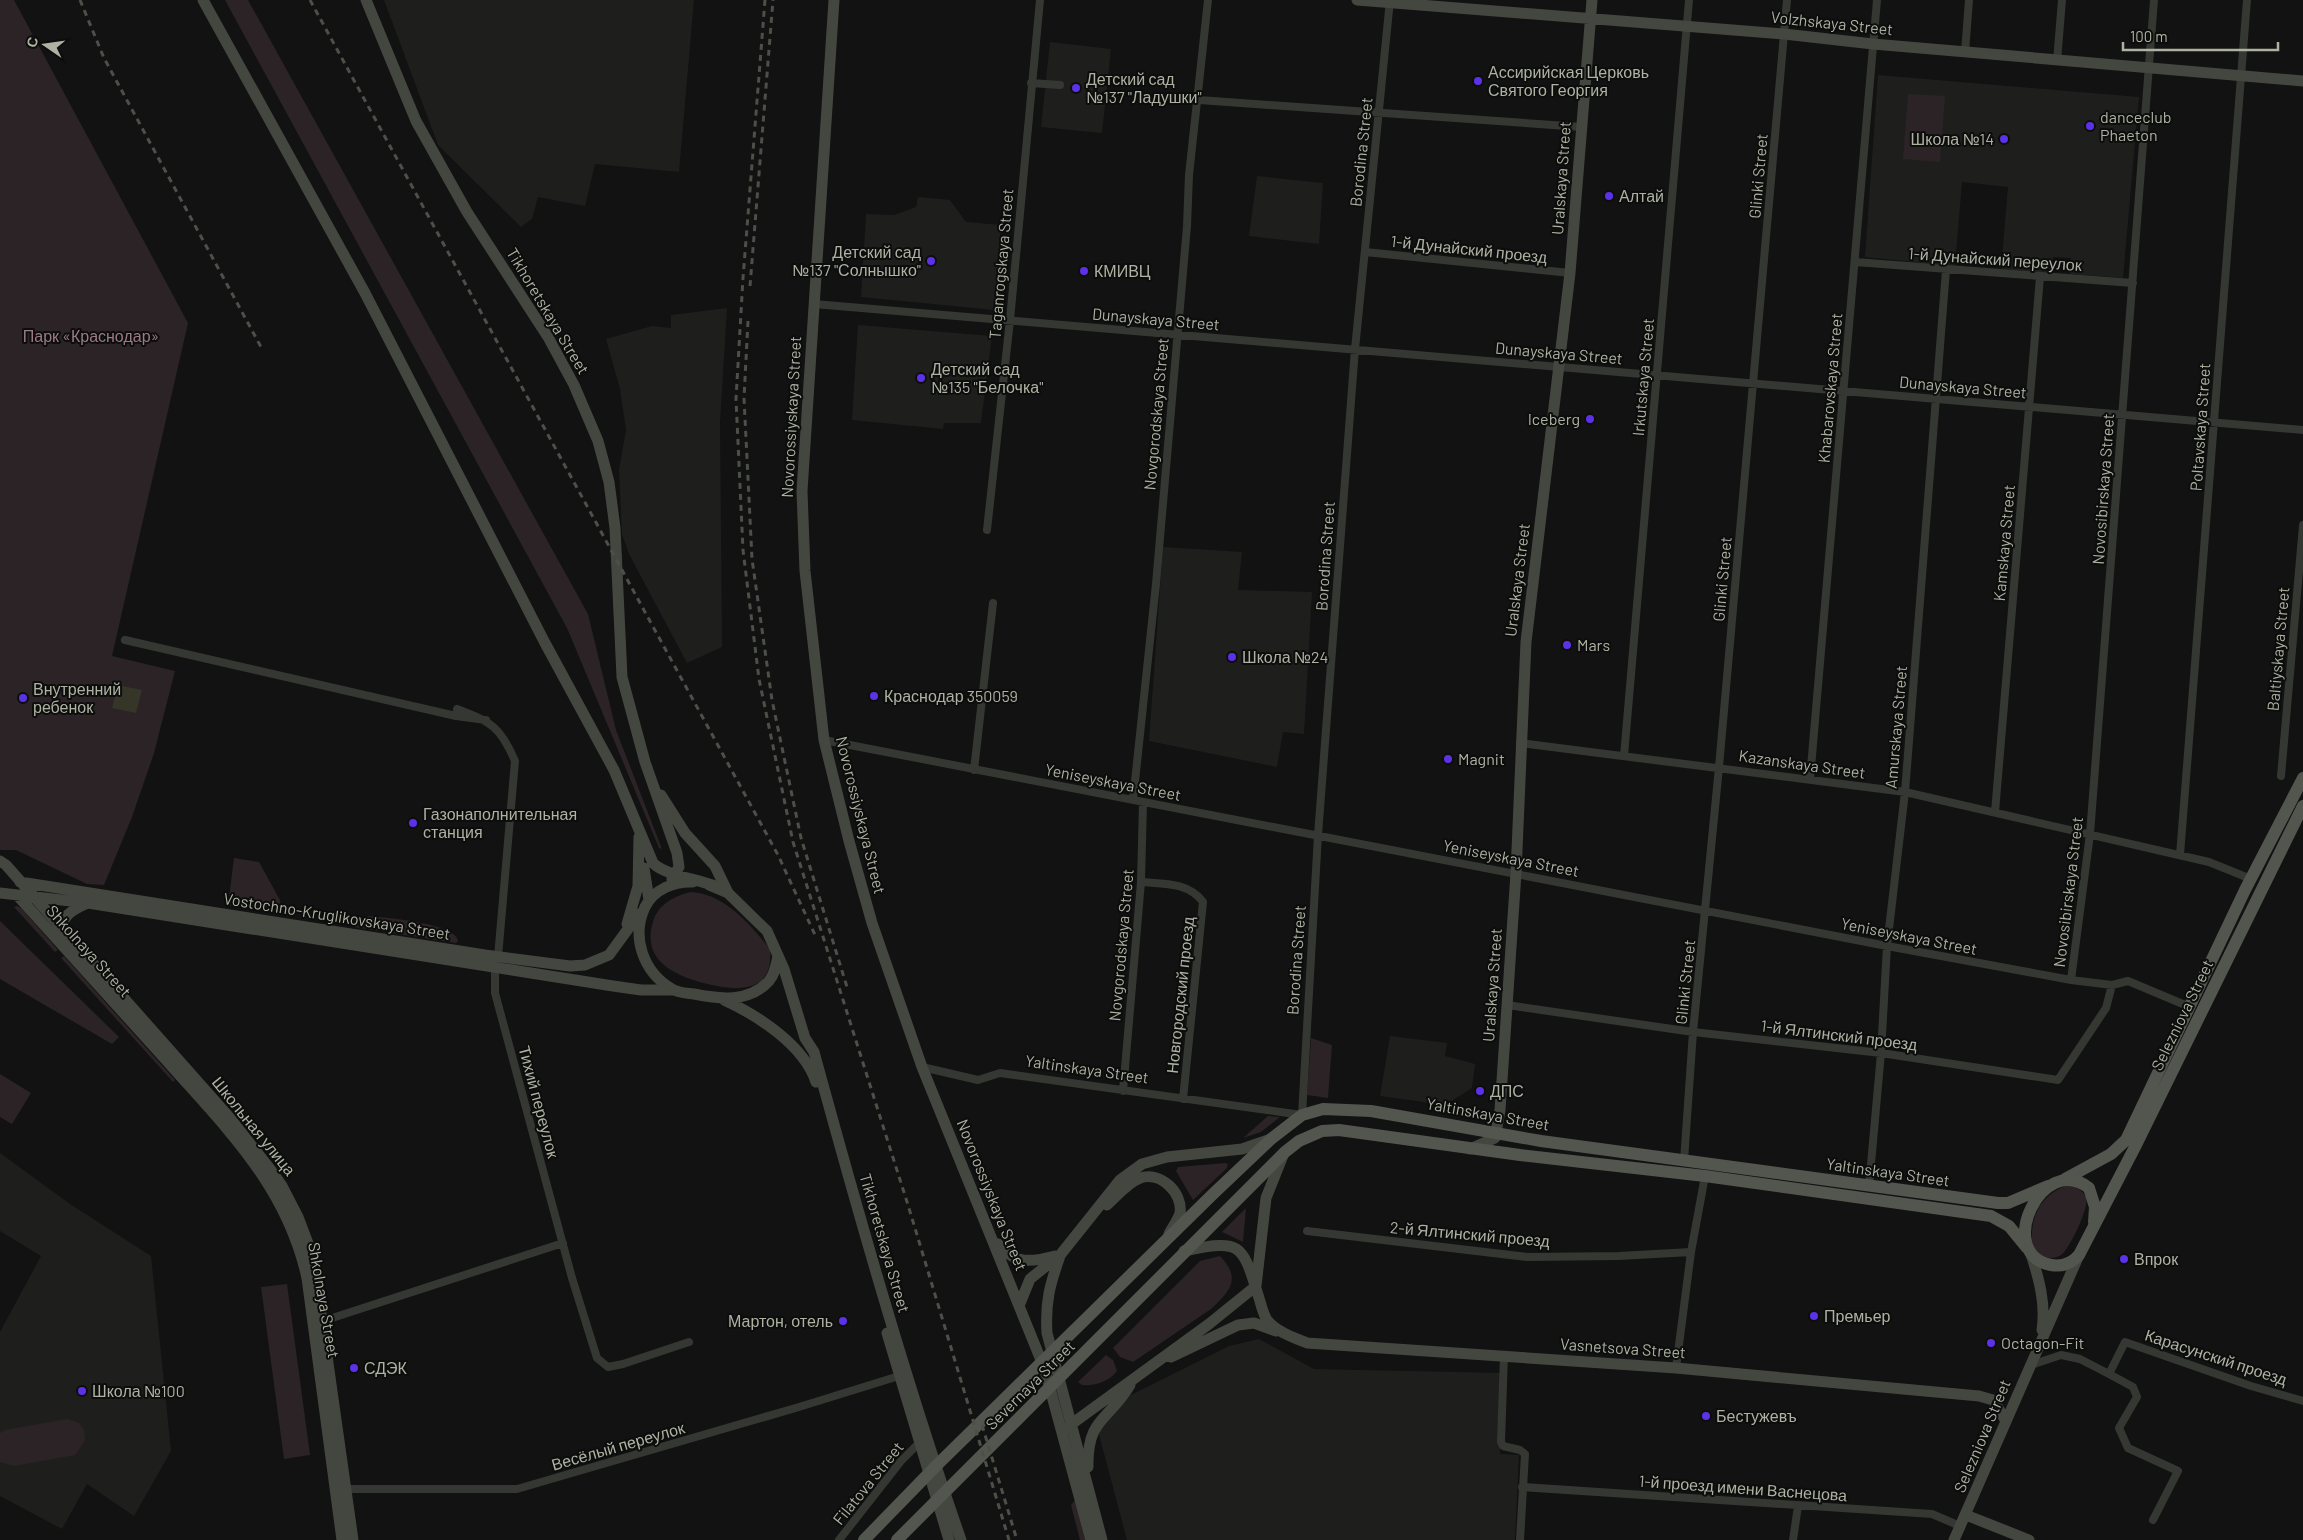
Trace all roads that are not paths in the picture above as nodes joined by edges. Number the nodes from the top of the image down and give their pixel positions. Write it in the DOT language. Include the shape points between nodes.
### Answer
graph roads {
  1 [pos="204,0"];
  2 [pos="366,0"];
  3 [pos="834,0"];
  4 [pos="1040,0"];
  5 [pos="1208,0"];
  6 [pos="1357,0"];
  7 [pos="1592,0"];
  8 [pos="1690,0"];
  9 [pos="1787,0"];
  10 [pos="1877,0"];
  11 [pos="1970,0"];
  12 [pos="2062,0"];
  13 [pos="2154,0"];
  14 [pos="2247,0"];
  15 [pos="1390,1"];
  16 [pos="1590,19"];
  17 [pos="1687,26"];
  18 [pos="1784,34"];
  19 [pos="1873,44"];
  20 [pos="1965,52"];
  21 [pos="2057,61"];
  22 [pos="2147,69"];
  23 [pos="2241,77"];
  24 [pos="2303,81"];
  25 [pos="1031,83"];
  26 [pos="1060,85"];
  27 [pos="1199,100"];
  28 [pos="1379,112"];
  29 [pos="1581,127"];
  30 [pos="1365,252"];
  31 [pos="1855,262"];
  32 [pos="1946,270"];
  33 [pos="1570,272"];
  34 [pos="2040,277"];
  35 [pos="2133,283"];
  36 [pos="814,304"];
  37 [pos="1010,320"];
  38 [pos="1177,335"];
  39 [pos="1355,349"];
  40 [pos="1560,367"];
  41 [pos="1657,375"];
  42 [pos="1754,383"];
  43 [pos="1844,391"];
  44 [pos="1936,399"];
  45 [pos="2030,407"];
  46 [pos="2122,414"];
  47 [pos="2214,422"];
  48 [pos="2303,430"];
  49 [pos="2303,525"];
  50 [pos="986,530"];
  51 [pos="993,604"];
  52 [pos="125,640"];
  53 [pos="457,709"];
  54 [pos="486,720"];
  55 [pos="824,740"];
  56 [pos="1520,743"];
  57 [pos="1624,756"];
  58 [pos="1719,767"];
  59 [pos="974,770"];
  60 [pos="2281,776"];
  61 [pos="651,778"];
  62 [pos="2303,778"];
  63 [pos="1810,779"];
  64 [pos="1905,792"];
  65 [pos="1133,800"];
  66 [pos="1143,802"];
  67 [pos="2303,806"];
  68 [pos="1995,812"];
  69 [pos="637,825"];
  70 [pos="2090,834"];
  71 [pos="1318,835"];
  72 [pos="640,841"];
  73 [pos="2180,855"];
  74 [pos="0,861"];
  75 [pos="1516,873"];
  76 [pos="675,874"];
  77 [pos="2251,879"];
  78 [pos="20,882"];
  79 [pos="1141,882"];
  80 [pos="666,886"];
  81 [pos="716,886"];
  82 [pos="0,893"];
  83 [pos="728,893"];
  84 [pos="17,895"];
  85 [pos="35,898"];
  86 [pos="648,900"];
  87 [pos="88,903"];
  88 [pos="1706,910"];
  89 [pos="66,935"];
  90 [pos="622,940"];
  91 [pos="1887,946"];
  92 [pos="778,956"];
  93 [pos="497,963"];
  94 [pos="2071,980"];
  95 [pos="2112,985"];
  96 [pos="674,990"];
  97 [pos="722,1000"];
  98 [pos="1507,1006"];
  99 [pos="2190,1007"];
  100 [pos="1693,1032"];
  101 [pos="1881,1053"];
  102 [pos="922,1067"];
  103 [pos="1123,1091"];
  104 [pos="1183,1099"];
  105 [pos="1302,1115"];
  106 [pos="1497,1131"];
  107 [pos="1322,1132"];
  108 [pos="1271,1139"];
  109 [pos="1470,1148"];
  110 [pos="1285,1152"];
  111 [pos="1684,1160"];
  112 [pos="1705,1176"];
  113 [pos="2065,1179"];
  114 [pos="1869,1186"];
  115 [pos="2048,1186"];
  116 [pos="2094,1222"];
  117 [pos="1082,1229"];
  118 [pos="1307,1231"];
  119 [pos="991,1235"];
  120 [pos="1164,1242"];
  121 [pos="563,1243"];
  122 [pos="1184,1251"];
  123 [pos="2029,1251"];
  124 [pos="1691,1252"];
  125 [pos="1061,1254"];
  126 [pos="2079,1255"];
  127 [pos="1256,1286"];
  128 [pos="1019,1306"];
  129 [pos="323,1321"];
  130 [pos="1282,1333"];
  131 [pos="689,1342"];
  132 [pos="2040,1344"];
  133 [pos="1504,1355"];
  134 [pos="1160,1360"];
  135 [pos="2031,1365"];
  136 [pos="1676,1368"];
  137 [pos="1057,1373"];
  138 [pos="2109,1374"];
  139 [pos="899,1376"];
  140 [pos="1134,1379"];
  141 [pos="2303,1401"];
  142 [pos="2006,1421"];
  143 [pos="1067,1428"];
  144 [pos="918,1444"];
  145 [pos="1088,1486"];
  146 [pos="1522,1487"];
  147 [pos="341,1489"];
  148 [pos="1798,1506"];
  149 [pos="1966,1515"];
  150 [pos="2153,1520"];
  151 [pos="1960,1526"];
  152 [pos="342,1540"];
  153 [pos="353,1540"];
  154 [pos="839,1540"];
  155 [pos="864,1540"];
  156 [pos="897,1540"];
  157 [pos="948,1540"];
  158 [pos="961,1540"];
  159 [pos="1090,1540"];
  160 [pos="1102,1540"];
  161 [pos="1520,1540"];
  162 [pos="1794,1540"];
  163 [pos="1954,1540"];
  164 [pos="2029,1540"];
  1 -- 69 [label="main road" via="365,293 614,770"];
  2 -- 61 [label="main road, Tikhoretskaya Street" via="416,121 467,212 548,337 598,440 609,482 614,528 622,677"];
  3 -- 36 [label="main road, Novorossiyskaya Street"];
  4 -- 25 [label="street, Taganrogskaya Street"];
  5 -- 27 [label="street, Novgorodskaya Street"];
  6 -- 15 [label="main road, Volzhskaya Street"];
  7 -- 16 [label="main road, Uralskaya Street"];
  8 -- 17 [label="street, Irkutskaya Street"];
  9 -- 18 [label="street, Glinki Street"];
  10 -- 19 [label="street, Khabarovskaya Street"];
  11 -- 20 [label="street"];
  12 -- 21 [label="street"];
  13 -- 22 [label="street, Novosibirskaya Street"];
  14 -- 23 [label="street, Poltavskaya Street"];
  15 -- 16 [label="main road, Volzhskaya Street"];
  15 -- 28 [label="street, Borodina Street"];
  16 -- 17 [label="main road, Volzhskaya Street"];
  16 -- 29 [label="main road, Uralskaya Street"];
  17 -- 18 [label="main road, Volzhskaya Street"];
  17 -- 41 [label="street, Irkutskaya Street"];
  18 -- 19 [label="main road, Volzhskaya Street"];
  18 -- 42 [label="street, Glinki Street"];
  19 -- 20 [label="main road, Volzhskaya Street"];
  19 -- 31 [label="street, Khabarovskaya Street"];
  20 -- 21 [label="main road, Volzhskaya Street"];
  21 -- 22 [label="main road, Volzhskaya Street"];
  22 -- 23 [label="main road, Volzhskaya Street"];
  22 -- 35 [label="street, Novosibirskaya Street"];
  23 -- 24 [label="main road, Volzhskaya Street"];
  23 -- 47 [label="street, Poltavskaya Street"];
  25 -- 26 [label="street"];
  25 -- 37 [label="street, Taganrogskaya Street"];
  27 -- 28 [label="street"];
  27 -- 38 [label="street, Novgorodskaya Street" via="1189,176"];
  28 -- 29 [label="street"];
  28 -- 30 [label="street, Borodina Street"];
  29 -- 33 [label="main road, Uralskaya Street"];
  30 -- 33 [label="street, 1-й Дунайский проезд"];
  30 -- 39 [label="street, Borodina Street"];
  31 -- 32 [label="street, 1-й Дунайский переулок"];
  31 -- 43 [label="street, Khabarovskaya Street"];
  32 -- 34 [label="street, 1-й Дунайский переулок"];
  32 -- 44 [label="street, Amurskaya Street"];
  33 -- 40 [label="main road, Uralskaya Street"];
  34 -- 35 [label="street, 1-й Дунайский переулок"];
  34 -- 45 [label="street, Kamskaya Street"];
  35 -- 46 [label="street, Novosibirskaya Street"];
  36 -- 37 [label="street, Dunayskaya Street"];
  36 -- 55 [label="main road, Novorossiyskaya Street" via="802,491 805,571"];
  37 -- 38 [label="street, Dunayskaya Street"];
  37 -- 50 [label="street, Taganrogskaya Street"];
  38 -- 39 [label="street, Dunayskaya Street"];
  38 -- 65 [label="street, Novgorodskaya Street" via="1156,584"];
  39 -- 40 [label="street, Dunayskaya Street"];
  39 -- 71 [label="street, Borodina Street"];
  40 -- 41 [label="street, Dunayskaya Street"];
  40 -- 56 [label="main road, Uralskaya Street" via="1526,642"];
  41 -- 42 [label="street, Dunayskaya Street"];
  41 -- 57 [label="street, Irkutskaya Street"];
  42 -- 43 [label="street, Dunayskaya Street"];
  42 -- 58 [label="street, Glinki Street"];
  43 -- 44 [label="street, Dunayskaya Street"];
  43 -- 63 [label="street, Khabarovskaya Street"];
  44 -- 45 [label="street, Dunayskaya Street"];
  44 -- 64 [label="street, Amurskaya Street"];
  45 -- 46 [label="street, Dunayskaya Street"];
  45 -- 68 [label="street, Kamskaya Street"];
  46 -- 47 [label="street, Dunayskaya Street"];
  46 -- 70 [label="street, Novosibirskaya Street"];
  47 -- 48 [label="street, Dunayskaya Street"];
  47 -- 73 [label="street, Poltavskaya Street"];
  49 -- 60 [label="street, Baltiyskaya Street"];
  51 -- 59 [label="street"];
  52 -- 54 [label="street" via="456,716"];
  53 -- 54 [label="street"];
  54 -- 93 [label="street, Тихий переулок" via="506,739 515,762"];
  55 -- 59 [label="street, Yeniseyskaya Street"];
  55 -- 102 [label="main road, Novorossiyskaya Street" via="872,923"];
  56 -- 57 [label="street, Kazanskaya Street"];
  56 -- 75 [label="main road, Uralskaya Street"];
  57 -- 58 [label="street, Kazanskaya Street"];
  58 -- 63 [label="street, Kazanskaya Street"];
  58 -- 88 [label="street, Glinki Street"];
  59 -- 65 [label="street, Yeniseyskaya Street"];
  61 -- 76 [label="main road, Tikhoretskaya Street" via="677,852"];
  61 -- 83 [label="main road, Tikhoretskaya Street" via="685,833 715,866"];
  62 -- 77 [label="main road, Selezniova Street"];
  63 -- 64 [label="street, Kazanskaya Street"];
  64 -- 68 [label="street, Kazanskaya Street"];
  64 -- 91 [label="street, Amurskaya Street"];
  65 -- 66 [label="street, Yeniseyskaya Street"];
  66 -- 71 [label="street, Yeniseyskaya Street"];
  66 -- 79 [label="street, Novgorodskaya Street"];
  67 -- 116 [label="main road, Selezniova Street" via="2136,1145"];
  68 -- 70 [label="street, Kazanskaya Street"];
  69 -- 72 [label="main road"];
  69 -- 76 [label="main road" via="653,863 664,872"];
  70 -- 73 [label="street, Kazanskaya Street"];
  70 -- 94 [label="street, Novosibirskaya Street"];
  71 -- 75 [label="street, Yeniseyskaya Street"];
  71 -- 105 [label="street, Borodina Street"];
  72 -- 86 [label="main road"];
  72 -- 90 [label="main road" via="638,886"];
  73 -- 77 [label="street, Kazanskaya Street" via="2209,862"];
  74 -- 78 [label="main road"];
  75 -- 88 [label="street, Yeniseyskaya Street"];
  75 -- 98 [label="main road, Uralskaya Street"];
  76 -- 80 [label="main road"];
  76 -- 81 [label="main road"];
  77 -- 99 [label="main road, Selezniova Street"];
  78 -- 85 [label="main road, Школьная улица"];
  78 -- 93 [label="main road, Vostochno-Kruglikovskaya Street"];
  79 -- 103 [label="street, Novgorodskaya Street"];
  79 -- 104 [label="street, Новгородский проезд" via="1183,886 1196,892 1203,902"];
  80 -- 81 [label="main road" via="684,882"];
  80 -- 86 [label="main road"];
  81 -- 83 [label="main road"];
  82 -- 84 [label="main road, Vostochno-Kruglikovskaya Street"];
  83 -- 92 [label="main road" via="767,930"];
  84 -- 85 [label="main road, Vostochno-Kruglikovskaya Street"];
  84 -- 147 [label="main road, Shkolnaya Street" via="218,1119 283,1207 296,1237 307,1278"];
  85 -- 87 [label="main road, Vostochno-Kruglikovskaya Street"];
  85 -- 89 [label="main road, Школьная улица"];
  86 -- 90 [label="main road, Vostochno-Kruglikovskaya Street"];
  86 -- 96 [label="main road" via="640,920 640,948 652,972"];
  87 -- 89 [label="main road" via="67,915 63,929"];
  87 -- 93 [label="main road, Vostochno-Kruglikovskaya Street"];
  88 -- 91 [label="street, Yeniseyskaya Street"];
  88 -- 100 [label="street, Glinki Street"];
  89 -- 129 [label="main road, Школьная улица" via="233,1122 282,1186 309,1246"];
  90 -- 93 [label="main road, Vostochno-Kruglikovskaya Street" via="609,955 585,965"];
  91 -- 94 [label="street, Yeniseyskaya Street"];
  91 -- 101 [label="street, Amurskaya Street"];
  92 -- 97 [label="main road" via="773,974 762,987"];
  92 -- 158 [label="main road, Tikhoretskaya Street" via="805,1038 814,1052 859,1215 929,1447"];
  93 -- 96 [label="main road, Vostochno-Kruglikovskaya Street" via="641,990"];
  93 -- 121 [label="street, Тихий переулок" via="495,993"];
  94 -- 95 [label="street, Yeniseyskaya Street"];
  95 -- 99 [label="street, Yeniseyskaya Street" via="2128,981"];
  95 -- 101 [label="street, 1-й Ялтинский проезд" via="2106,1008 2058,1080"];
  96 -- 97 [label="main road"];
  97 -- 139 [label="main road, Tikhoretskaya Street" via="741,1008 787,1041 813,1073"];
  98 -- 100 [label="street, 1-й Ялтинский проезд"];
  98 -- 106 [label="main road, Uralskaya Street"];
  99 -- 113 [label="main road, Selezniova Street" via="2126,1140 2111,1154"];
  100 -- 101 [label="street, 1-й Ялтинский проезд"];
  100 -- 111 [label="street, Glinki Street"];
  101 -- 114 [label="street, Amurskaya Street"];
  102 -- 103 [label="street, Yaltinskaya Street" via="978,1080 1000,1073"];
  102 -- 119 [label="main road, Novorossiyskaya Street"];
  103 -- 104 [label="street, Yaltinskaya Street"];
  104 -- 105 [label="street, Yaltinskaya Street"];
  105 -- 106 [label="main road, Yaltinskaya Street" via="1323,1110 1371,1111"];
  105 -- 108 [label="main road, Severnaya Street"];
  106 -- 109 [label="main road" via="1489,1142"];
  106 -- 111 [label="main road, Yaltinskaya Street" via="1541,1141"];
  107 -- 109 [label="main road, Yaltinskaya Street" via="1358,1132"];
  107 -- 110 [label="main road, Severnaya Street" via="1299,1141"];
  108 -- 117 [label="main road, Severnaya Street" via="1242,1149 1167,1157 1142,1164 1120,1180"];
  108 -- 120 [label="main road, Severnaya Street"];
  109 -- 112 [label="main road, Yaltinskaya Street"];
  110 -- 122 [label="main road, Severnaya Street"];
  110 -- 127 [label="main road" via="1266,1198"];
  111 -- 114 [label="main road, Yaltinskaya Street"];
  112 -- 123 [label="main road, Yaltinskaya Street" via="1991,1216 2009,1226"];
  112 -- 124 [label="street"];
  113 -- 115 [label="main road"];
  113 -- 116 [label="main road" via="2082,1182 2092,1192"];
  114 -- 115 [label="main road, Yaltinskaya Street" via="2008,1203"];
  115 -- 123 [label="main road" via="2031,1208 2024,1236"];
  116 -- 126 [label="main road, Selezniova Street"];
  117 -- 120 [label="main road" via="1131,1182 1143,1177 1161,1180 1173,1189 1179,1200 1180,1215"];
  117 -- 125 [label="main road, Severnaya Street"];
  118 -- 124 [label="street, 2-й Ялтинский проезд" via="1527,1257"];
  119 -- 125 [label="main road" via="1007,1256 1014,1259 1036,1260"];
  119 -- 128 [label="main road, Novorossiyskaya Street"];
  120 -- 155 [label="main road, Severnaya Street"];
  121 -- 129 [label="street"];
  121 -- 131 [label="street, Тихий переулок" via="597,1358 608,1366 623,1364"];
  122 -- 127 [label="main road" via="1232,1245 1240,1250"];
  122 -- 156 [label="main road, Severnaya Street"];
  123 -- 126 [label="main road" via="2052,1265 2071,1262"];
  123 -- 132 [label="main road, Selezniova Street" via="2042,1295 2044,1317"];
  124 -- 136 [label="street"];
  125 -- 128 [label="main road, Severnaya Street" via="1030,1279"];
  125 -- 137 [label="main road, Severnaya Street" via="1048,1289 1046,1311 1047,1333"];
  126 -- 132 [label="main road, Selezniova Street"];
  127 -- 130 [label="main road, Vasnetsova Street" via="1266,1319"];
  127 -- 134 [label="main road"];
  128 -- 143 [label="main road, Novorossiyskaya Street"];
  129 -- 147 [label="main road, Школьная улица"];
  130 -- 133 [label="main road, Vasnetsova Street" via="1307,1343"];
  130 -- 134 [label="main road" via="1254,1323 1238,1325 1176,1356"];
  132 -- 135 [label="main road, Selezniova Street"];
  133 -- 136 [label="main road, Vasnetsova Street"];
  133 -- 146 [label="street" via="1501,1442 1503,1446 1525,1454"];
  134 -- 140 [label="main road"];
  135 -- 138 [label="street" via="2061,1356 2080,1359"];
  135 -- 142 [label="main road, Selezniova Street"];
  136 -- 142 [label="main road, Vasnetsova Street" via="1979,1396 1993,1400"];
  137 -- 143 [label="main road, Novorossiyskaya Street"];
  138 -- 141 [label="street, Карасунский проезд" via="2125,1342"];
  138 -- 150 [label="street" via="2134,1387 2137,1397 2120,1428 2128,1448 2178,1471"];
  139 -- 144 [label="main road, Tikhoretskaya Street"];
  139 -- 147 [label="street, Весёлый переулок" via="516,1489"];
  140 -- 143 [label="main road"];
  140 -- 145 [label="main road" via="1091,1435 1087,1450"];
  142 -- 149 [label="main road, Selezniova Street"];
  143 -- 145 [label="main road, Novorossiyskaya Street"];
  143 -- 159 [label="main road, Novorossiyskaya Street"];
  144 -- 154 [label="street, Filatova Street"];
  144 -- 157 [label="main road, Tikhoretskaya Street"];
  145 -- 160 [label="main road, Novorossiyskaya Street"];
  146 -- 148 [label="street, 1-й проезд имени Васнецова"];
  146 -- 161 [label="street"];
  147 -- 152 [label="main road, Shkolnaya Street"];
  147 -- 153 [label="main road, Школьная улица"];
  148 -- 151 [label="street, 1-й проезд имени Васнецова" via="1932,1514"];
  148 -- 162 [label="street"];
  149 -- 151 [label="main road, Selezniova Street"];
  149 -- 164 [label="main road"];
  151 -- 163 [label="main road, Selezniova Street"];
}
